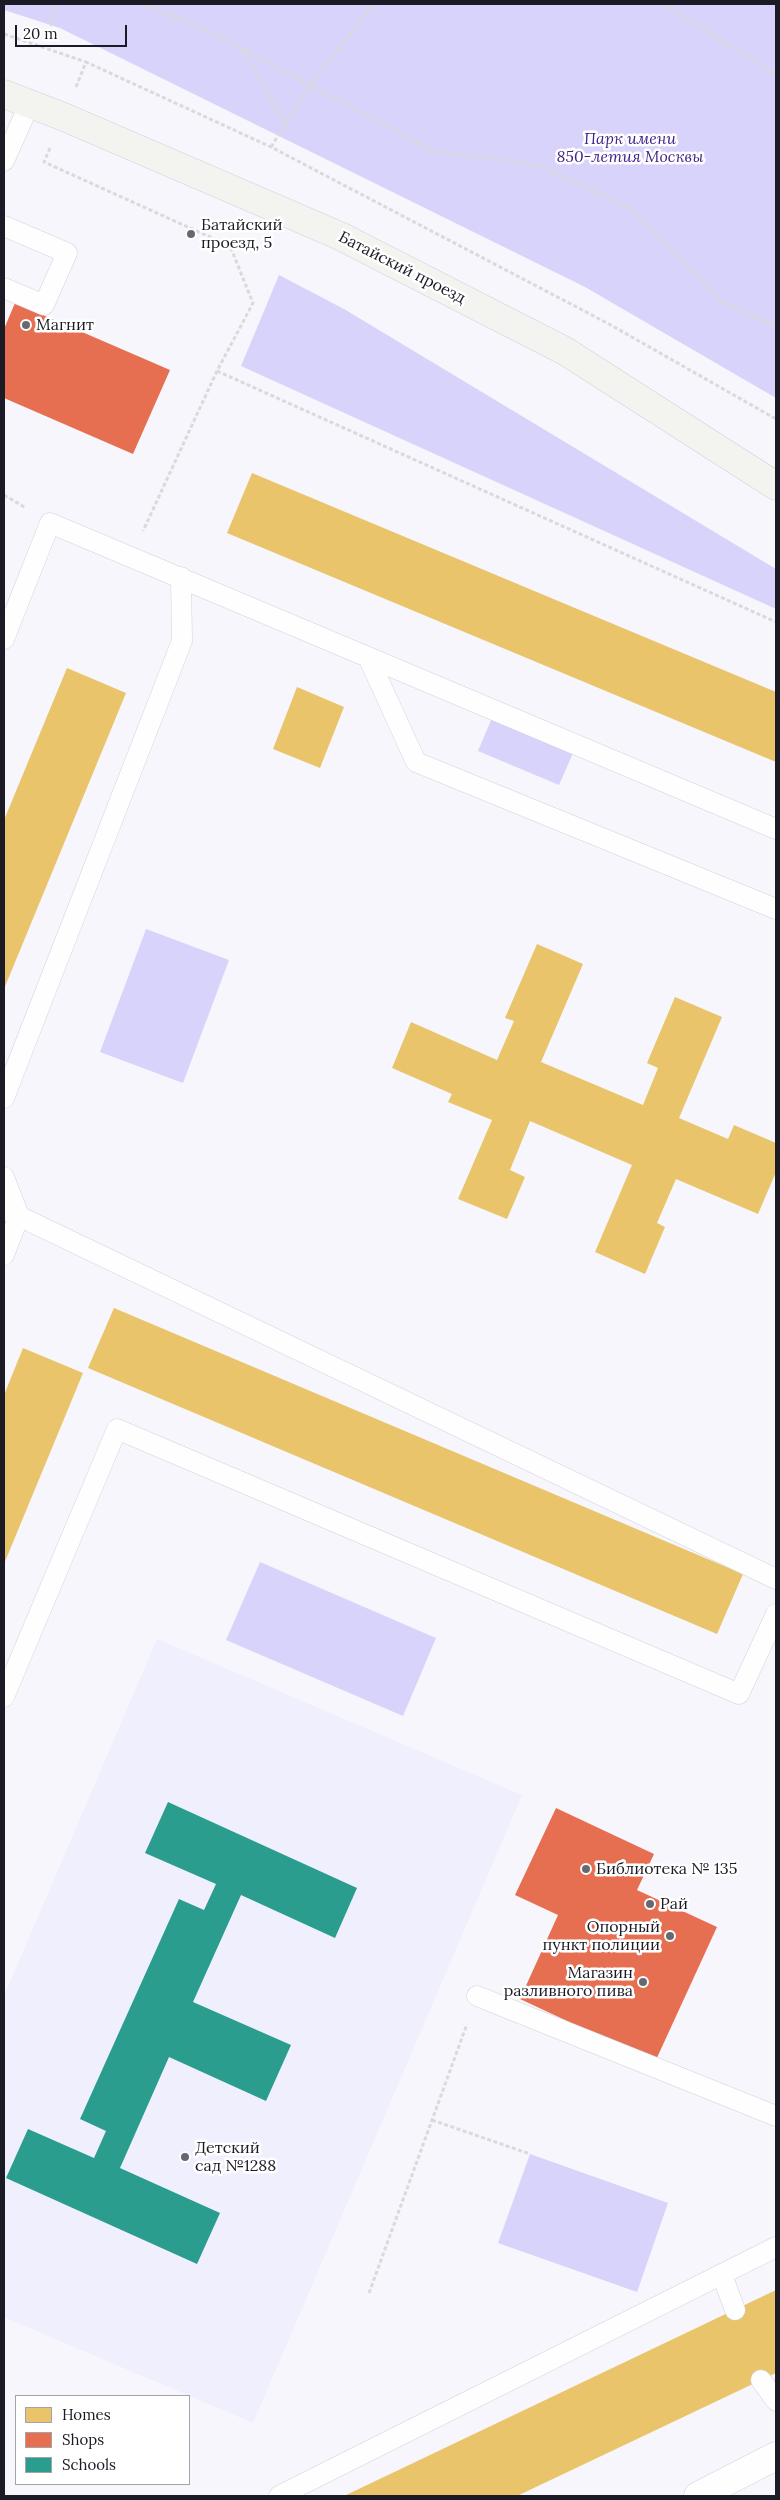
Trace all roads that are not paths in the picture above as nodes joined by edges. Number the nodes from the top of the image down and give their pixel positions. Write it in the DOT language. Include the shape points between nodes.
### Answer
graph roads {
  1 [pos="4,94"];
  2 [pos="30,103"];
  3 [pos="4,162"];
  4 [pos="4,226"];
  5 [pos="4,288"];
  6 [pos="776,486"];
  7 [pos="180,578"];
  8 [pos="4,639"];
  9 [pos="368,657"];
  10 [pos="776,829"];
  11 [pos="776,909"];
  12 [pos="4,1098"];
  13 [pos="4,1177"];
  14 [pos="12,1212"];
  15 [pos="4,1256"];
  16 [pos="776,1579"];
  17 [pos="776,1614"];
  18 [pos="771,1641"];
  19 [pos="5,1693"];
  20 [pos="477,1996"];
  21 [pos="776,2116"];
  22 [pos="776,2247"];
  23 [pos="722,2275"];
  24 [pos="735,2310"];
  25 [pos="762,2380"];
  26 [pos="776,2401"];
  27 [pos="776,2456"];
  28 [pos="279,2496"];
  29 [pos="698,2496"];
  1 -- 2 [label="main road, Батайский проезд"];
  2 -- 3 [label="lane"];
  2 -- 6 [label="main road, Батайский проезд" via="340,236 556,347"];
  4 -- 5 [label="lane" via="67,252 44,305"];
  7 -- 8 [label="lane" via="50,523"];
  7 -- 9 [label="lane"];
  7 -- 12 [label="lane" via="182,641"];
  9 -- 10 [label="lane"];
  9 -- 11 [label="lane" via="416,762"];
  13 -- 14 [label="lane"];
  14 -- 15 [label="lane"];
  14 -- 16 [label="lane"];
  17 -- 18 [label="lane"];
  18 -- 19 [label="lane" via="739,1694 118,1429"];
  20 -- 21 [label="lane"];
  22 -- 23 [label="lane"];
  23 -- 24 [label="lane"];
  23 -- 28 [label="lane"];
  25 -- 26 [label="lane"];
  27 -- 29 [label="street"];
}
